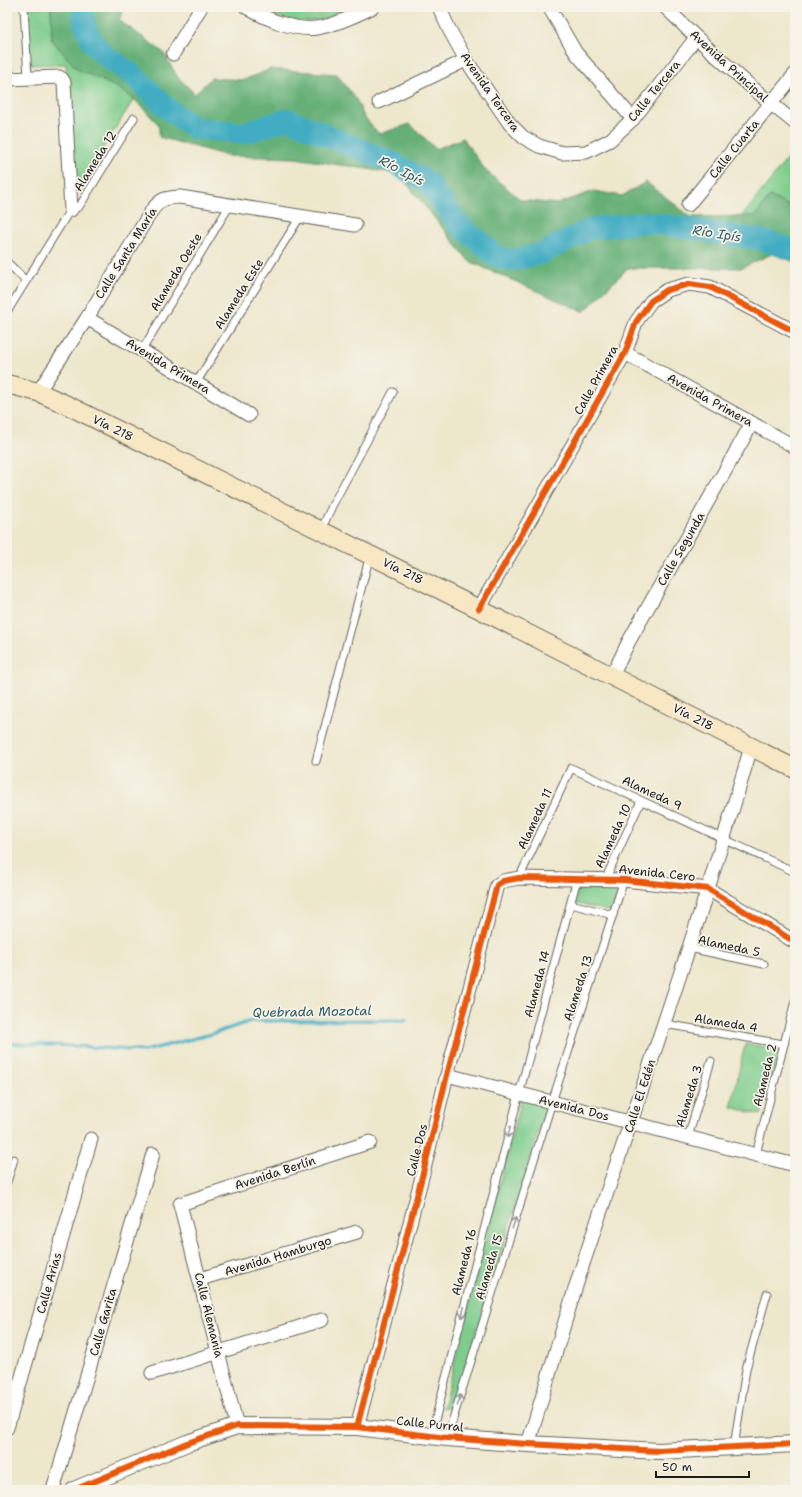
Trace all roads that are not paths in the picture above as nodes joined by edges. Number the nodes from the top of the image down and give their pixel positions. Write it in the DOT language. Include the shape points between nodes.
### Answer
graph roads {
  1 [pos="24,7"];
  2 [pos="201,7"];
  3 [pos="246,7"];
  4 [pos="374,7"];
  5 [pos="439,7"];
  6 [pos="549,7"];
  7 [pos="665,7"];
  8 [pos="696,38"];
  9 [pos="173,54"];
  10 [pos="466,60"];
  11 [pos="795,74"];
  12 [pos="28,78"];
  13 [pos="7,79"];
  14 [pos="379,102"];
  15 [pos="771,104"];
  16 [pos="134,118"];
  17 [pos="633,119"];
  18 [pos="795,123"];
  19 [pos="562,153"];
  20 [pos="230,205"];
  21 [pos="688,205"];
  22 [pos="71,210"];
  23 [pos="300,217"];
  24 [pos="355,226"];
  25 [pos="7,262"];
  26 [pos="26,281"];
  27 [pos="7,312"];
  28 [pos="87,318"];
  29 [pos="795,332"];
  30 [pos="142,350"];
  31 [pos="625,353"];
  32 [pos="196,383"];
  33 [pos="7,384"];
  34 [pos="38,392"];
  35 [pos="393,392"];
  36 [pos="249,415"];
  37 [pos="752,423"];
  38 [pos="795,447"];
  39 [pos="321,530"];
  40 [pos="370,555"];
  41 [pos="479,609"];
  42 [pos="612,676"];
  43 [pos="751,747"];
  44 [pos="316,761"];
  45 [pos="571,768"];
  46 [pos="795,769"];
  47 [pos="641,800"];
  48 [pos="724,839"];
  49 [pos="795,872"];
  50 [pos="519,878"];
  51 [pos="577,879"];
  52 [pos="503,880"];
  53 [pos="605,880"];
  54 [pos="624,880"];
  55 [pos="708,889"];
  56 [pos="571,904"];
  57 [pos="613,915"];
  58 [pos="795,942"];
  59 [pos="689,948"];
  60 [pos="764,964"];
  61 [pos="795,1001"];
  62 [pos="664,1024"];
  63 [pos="784,1044"];
  64 [pos="711,1061"];
  65 [pos="447,1075"];
  66 [pos="519,1094"];
  67 [pos="552,1102"];
  68 [pos="632,1122"];
  69 [pos="688,1136"];
  70 [pos="91,1139"];
  71 [pos="370,1142"];
  72 [pos="153,1154"];
  73 [pos="756,1154"];
  74 [pos="14,1159"];
  75 [pos="795,1165"];
  76 [pos="7,1182"];
  77 [pos="180,1204"];
  78 [pos="357,1232"];
  79 [pos="200,1279"];
  80 [pos="767,1294"];
  81 [pos="322,1320"];
  82 [pos="218,1352"];
  83 [pos="152,1373"];
  84 [pos="237,1426"];
  85 [pos="358,1427"];
  86 [pos="7,1428"];
  87 [pos="439,1437"];
  88 [pos="528,1444"];
  89 [pos="795,1444"];
  90 [pos="734,1447"];
  91 [pos="53,1490"];
  92 [pos="74,1490"];
  1 -- 12 [label="lane"];
  2 -- 9 [label="street"];
  3 -- 4 [label="street" via="264,18 293,26 315,28"];
  5 -- 10 [label="street, Avenida Tercera"];
  6 -- 17 [label="street" via="576,53"];
  7 -- 8 [label="street, Avenida Principal"];
  8 -- 15 [label="street, Avenida Principal"];
  8 -- 17 [label="street, Calle Tercera"];
  10 -- 14 [label="street"];
  10 -- 19 [label="street, Avenida Tercera" via="510,124 523,137 538,146"];
  11 -- 15 [label="street, Calle Cuarta"];
  12 -- 13 [label="street"];
  12 -- 22 [label="street" via="59,77 64,82"];
  15 -- 18 [label="street, Avenida Principal"];
  15 -- 21 [label="street, Calle Cuarta"];
  16 -- 22 [label="lane, Alameda 12" via="79,207"];
  17 -- 19 [label="street, Calle Tercera" via="610,140 586,152"];
  20 -- 23 [label="street, Calle Santa María"];
  20 -- 28 [label="street, Calle Santa María" via="180,197 159,201"];
  20 -- 30 [label="lane, Alameda Oeste"];
  22 -- 26 [label="lane"];
  23 -- 24 [label="street, Calle Santa María"];
  23 -- 32 [label="lane, Alameda Este"];
  25 -- 26 [label="lane"];
  26 -- 27 [label="lane"];
  28 -- 30 [label="street, Avenida Primera"];
  28 -- 34 [label="street, Calle Santa María"];
  29 -- 31 [label="street, Calle Primera" via="710,287 689,284 667,290 651,301 636,322"];
  30 -- 32 [label="street, Avenida Primera"];
  31 -- 37 [label="street, Avenida Primera"];
  31 -- 41 [label="street, Calle Primera"];
  32 -- 36 [label="street, Avenida Primera"];
  33 -- 34 [label="main road, Vía 218"];
  34 -- 39 [label="main road, Vía 218"];
  35 -- 39 [label="lane"];
  37 -- 38 [label="street, Avenida Primera"];
  37 -- 42 [label="street, Calle Segunda" via="629,641"];
  39 -- 40 [label="main road, Vía 218"];
  40 -- 41 [label="main road, Vía 218"];
  40 -- 44 [label="lane"];
  41 -- 42 [label="main road, Vía 218"];
  42 -- 43 [label="main road, Vía 218"];
  43 -- 46 [label="main road, Vía 218"];
  43 -- 48 [label="street, Calle El Edén"];
  45 -- 47 [label="lane, Alameda 9"];
  45 -- 50 [label="lane, Alameda 11"];
  47 -- 48 [label="lane, Alameda 9"];
  47 -- 53 [label="lane, Alameda 10"];
  48 -- 49 [label="lane, Alameda 9"];
  48 -- 55 [label="street, Calle El Edén"];
  50 -- 51 [label="street, Avenida Cero"];
  50 -- 52 [label="street, Avenida Cero"];
  51 -- 53 [label="street, Avenida Cero"];
  51 -- 56 [label="lane, Alameda 14"];
  52 -- 65 [label="street, Calle Dos" via="497,885 494,894"];
  53 -- 54 [label="street, Avenida Cero"];
  54 -- 55 [label="street, Avenida Cero"];
  54 -- 57 [label="lane, Alameda 13"];
  55 -- 58 [label="street, Avenida Cero"];
  55 -- 59 [label="street, Calle El Edén"];
  56 -- 57 [label="lane"];
  56 -- 66 [label="lane, Alameda 14"];
  57 -- 67 [label="lane, Alameda 13"];
  59 -- 60 [label="lane, Alameda 5"];
  59 -- 62 [label="street, Calle El Edén"];
  61 -- 63 [label="lane, Alameda 2"];
  62 -- 63 [label="lane, Alameda 4"];
  62 -- 68 [label="street, Calle El Edén"];
  63 -- 73 [label="lane, Alameda 2"];
  64 -- 69 [label="lane, Alameda 3"];
  65 -- 66 [label="street, Avenida Dos"];
  65 -- 85 [label="street, Calle Dos"];
  66 -- 67 [label="street, Avenida Dos"];
  66 -- 87 [label="lane, Alameda 16, one-way"];
  67 -- 68 [label="street, Avenida Dos"];
  87 -- 67 [label="lane, Alameda 15, one-way"];
  68 -- 69 [label="street, Avenida Dos"];
  68 -- 88 [label="street, Calle El Edén" via="584,1263"];
  69 -- 73 [label="street, Avenida Dos"];
  70 -- 86 [label="street, Calle Arias"];
  71 -- 77 [label="street, Avenida Berlín"];
  72 -- 91 [label="street, Calle Garita"];
  73 -- 75 [label="street, Avenida Dos"];
  74 -- 76 [label="lane"];
  77 -- 79 [label="street, Calle Alemania"];
  78 -- 79 [label="street, Avenida Hamburgo"];
  79 -- 82 [label="street, Calle Alemania"];
  80 -- 90 [label="lane" via="746,1369"];
  81 -- 82 [label="street"];
  82 -- 83 [label="street"];
  82 -- 84 [label="street, Calle Alemania"];
  84 -- 85 [label="street, Calle Purral"];
  84 -- 92 [label="street, Calle Purral" via="187,1443"];
  85 -- 87 [label="street, Calle Purral"];
  87 -- 88 [label="street, Calle Purral"];
  88 -- 90 [label="street, Calle Purral" via="659,1450"];
  89 -- 90 [label="street, Calle Purral"];
}
